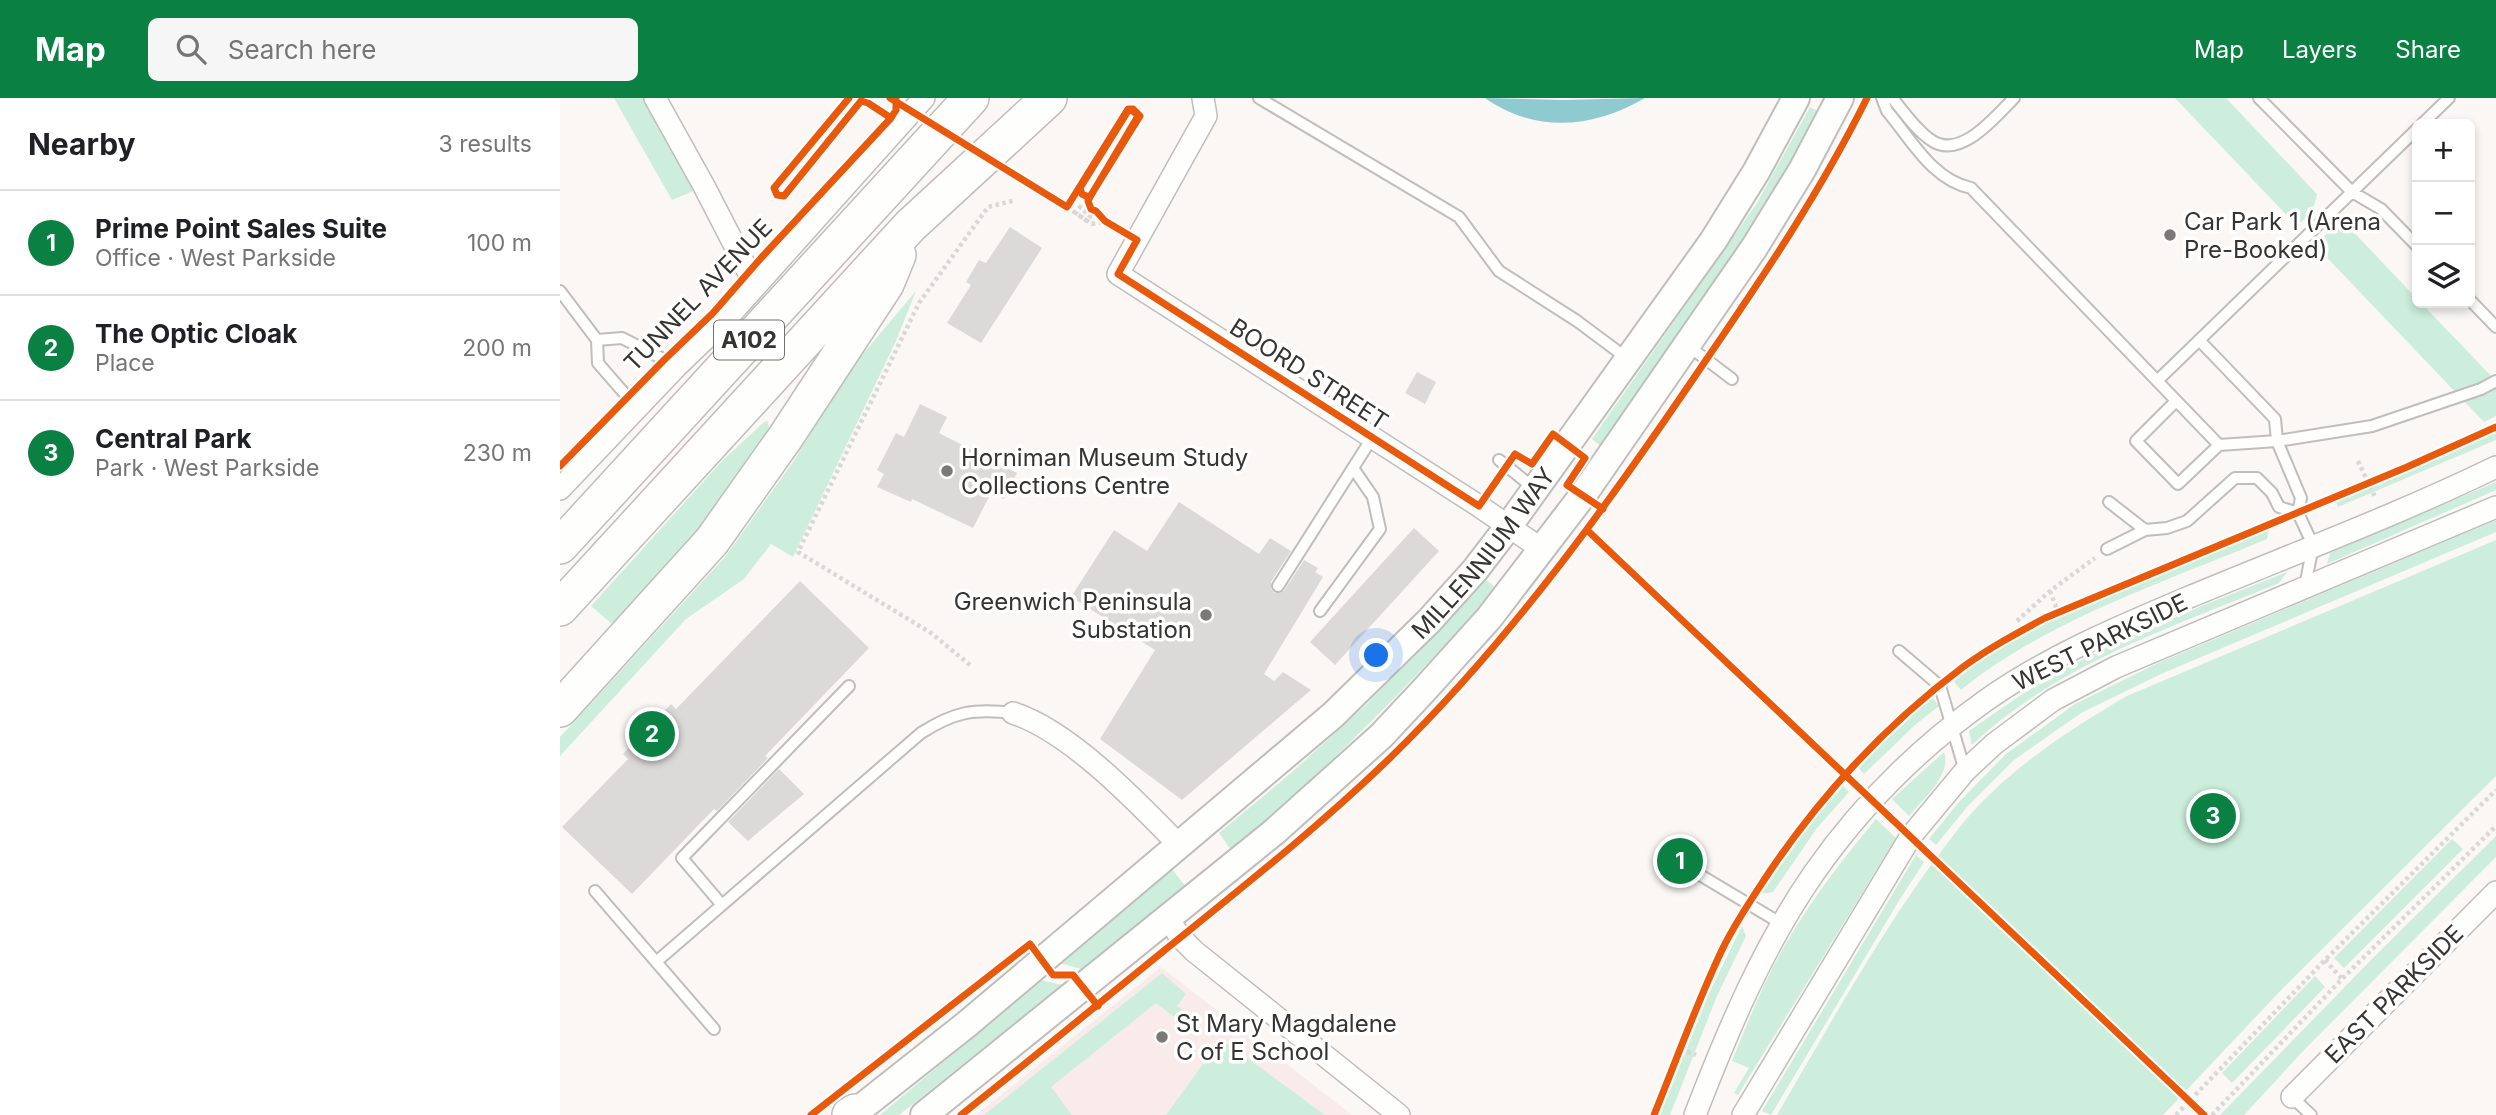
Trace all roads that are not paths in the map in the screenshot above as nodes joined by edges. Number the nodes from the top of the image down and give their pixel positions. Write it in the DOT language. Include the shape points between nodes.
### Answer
graph roads {
  1 [pos="654,98"];
  2 [pos="923,98"];
  3 [pos="971,98"];
  4 [pos="1049,98"];
  5 [pos="1203,98"];
  6 [pos="1259,98"];
  7 [pos="1797,98"];
  8 [pos="1840,98"];
  9 [pos="1882,98"];
  10 [pos="1889,98"];
  11 [pos="2014,98"];
  12 [pos="2259,98"];
  13 [pos="2449,98"];
  14 [pos="2427,119"];
  15 [pos="2412,133"];
  16 [pos="2352,192"];
  17 [pos="910,226"];
  18 [pos="2416,245"];
  19 [pos="755,285"];
  20 [pos="560,291"];
  21 [pos="2475,305"];
  22 [pos="2496,327"];
  23 [pos="597,340"];
  24 [pos="2199,340"];
  25 [pos="1687,345"];
  26 [pos="1628,359"];
  27 [pos="677,366"];
  28 [pos="1732,379"];
  29 [pos="2157,381"];
  30 [pos="2496,381"];
  31 [pos="2176,401"];
  32 [pos="637,408"];
  33 [pos="1372,438"];
  34 [pos="2277,441"];
  35 [pos="2218,444"];
  36 [pos="1499,460"];
  37 [pos="2496,467"];
  38 [pos="1353,468"];
  39 [pos="560,489"];
  40 [pos="1535,489"];
  41 [pos="2109,502"];
  42 [pos="2496,507"];
  43 [pos="2298,513"];
  44 [pos="1508,527"];
  45 [pos="2145,530"];
  46 [pos="2313,545"];
  47 [pos="560,546"];
  48 [pos="2107,549"];
  49 [pos="1543,550"];
  50 [pos="1278,586"];
  51 [pos="2305,587"];
  52 [pos="560,608"];
  53 [pos="1320,611"];
  54 [pos="1899,651"];
  55 [pos="849,685"];
  56 [pos="560,709"];
  57 [pos="1013,713"];
  58 [pos="1953,726"];
  59 [pos="1965,771"];
  60 [pos="1180,846"];
  61 [pos="1695,872"];
  62 [pos="595,891"];
  63 [pos="2496,892"];
  64 [pos="722,905"];
  65 [pos="1168,918"];
  66 [pos="1782,924"];
  67 [pos="656,961"];
  68 [pos="715,1029"];
  69 [pos="2292,1097"];
  70 [pos="852,1114"];
  71 [pos="924,1115"];
  72 [pos="1399,1115"];
  73 [pos="1695,1115"];
  74 [pos="1743,1115"];
  75 [pos="2311,1115"];
  1 -- 19 [label="street"];
  2 -- 19 [label="street, TUNNEL AVENUE"];
  3 -- 47 [label="highway, A102"];
  4 -- 17 [label="highway, A102"];
  5 -- 33 [label="street, BOORD STREET" via="1206,116 1137,240 1114,271"];
  6 -- 26 [label="lane" via="1459,217 1499,271"];
  7 -- 26 [label="street, MILLENNIUM WAY" via="1713,241"];
  8 -- 25 [label="street, MILLENNIUM WAY" via="1754,248"];
  9 -- 29 [label="lane" via="1887,111 1942,177 1971,188"];
  10 -- 11 [label="lane" via="1930,140 1950,144 1972,137"];
  12 -- 16 [label="lane"];
  13 -- 14 [label="lane"];
  15 -- 16 [label="lane"];
  16 -- 18 [label="lane" via="2381,209"];
  16 -- 24 [label="lane"];
  17 -- 52 [label="highway, A102"];
  17 -- 56 [label="highway" via="886,284 712,541"];
  19 -- 27 [label="street, TUNNEL AVENUE"];
  20 -- 23 [label="lane"];
  21 -- 22 [label="lane"];
  23 -- 27 [label="lane" via="622,338"];
  23 -- 32 [label="lane" via="598,363"];
  24 -- 29 [label="lane"];
  24 -- 34 [label="lane" via="2275,419"];
  25 -- 28 [label="lane"];
  25 -- 49 [label="street, MILLENNIUM WAY"];
  26 -- 40 [label="street, MILLENNIUM WAY"];
  27 -- 32 [label="street, TUNNEL AVENUE"];
  29 -- 31 [label="lane"];
  30 -- 34 [label="lane" via="2372,426"];
  31 -- 35 [label="lane"];
  31 -- 35 [label="lane" via="2136,442 2178,484"];
  32 -- 39 [label="street, TUNNEL AVENUE"];
  33 -- 38 [label="lane"];
  33 -- 44 [label="street, BOORD STREET"];
  34 -- 35 [label="lane"];
  34 -- 43 [label="lane" via="2301,498"];
  36 -- 40 [label="lane"];
  37 -- 46 [label="street, WEST PARKSIDE"];
  38 -- 50 [label="lane"];
  38 -- 53 [label="lane" via="1373,497 1380,529"];
  40 -- 44 [label="street, MILLENNIUM WAY"];
  41 -- 45 [label="lane"];
  42 -- 51 [label="street, WEST PARKSIDE"];
  43 -- 45 [label="lane" via="2279,507 2257,478 2235,478 2187,521"];
  43 -- 46 [label="lane"];
  44 -- 49 [label="street, BOORD STREET"];
  44 -- 60 [label="street, MILLENNIUM WAY" via="1475,570 1378,674"];
  45 -- 48 [label="lane"];
  46 -- 51 [label="lane"];
  46 -- 58 [label="street, WEST PARKSIDE" via="2072,650 2021,678"];
  49 -- 65 [label="street, MILLENNIUM WAY" via="1489,618 1381,736"];
  51 -- 59 [label="street, WEST PARKSIDE" via="2079,685 2023,721"];
  54 -- 58 [label="lane" via="1940,686"];
  55 -- 64 [label="lane" via="682,858"];
  57 -- 60 [label="street" via="1066,741"];
  57 -- 64 [label="lane" via="962,712 920,733"];
  58 -- 59 [label="lane"];
  58 -- 66 [label="street, WEST PARKSIDE" via="1872,800 1814,873"];
  59 -- 74 [label="street, WEST PARKSIDE" via="1898,857"];
  60 -- 70 [label="street, MILLENNIUM WAY"];
  61 -- 66 [label="lane"];
  62 -- 67 [label="lane"];
  63 -- 69 [label="street, EAST PARKSIDE"];
  64 -- 67 [label="lane"];
  65 -- 71 [label="street, MILLENNIUM WAY"];
  65 -- 72 [label="street" via="1194,951"];
  66 -- 73 [label="street, WEST PARKSIDE" via="1733,1017"];
  67 -- 68 [label="lane"];
  69 -- 75 [label="lane"];
}
